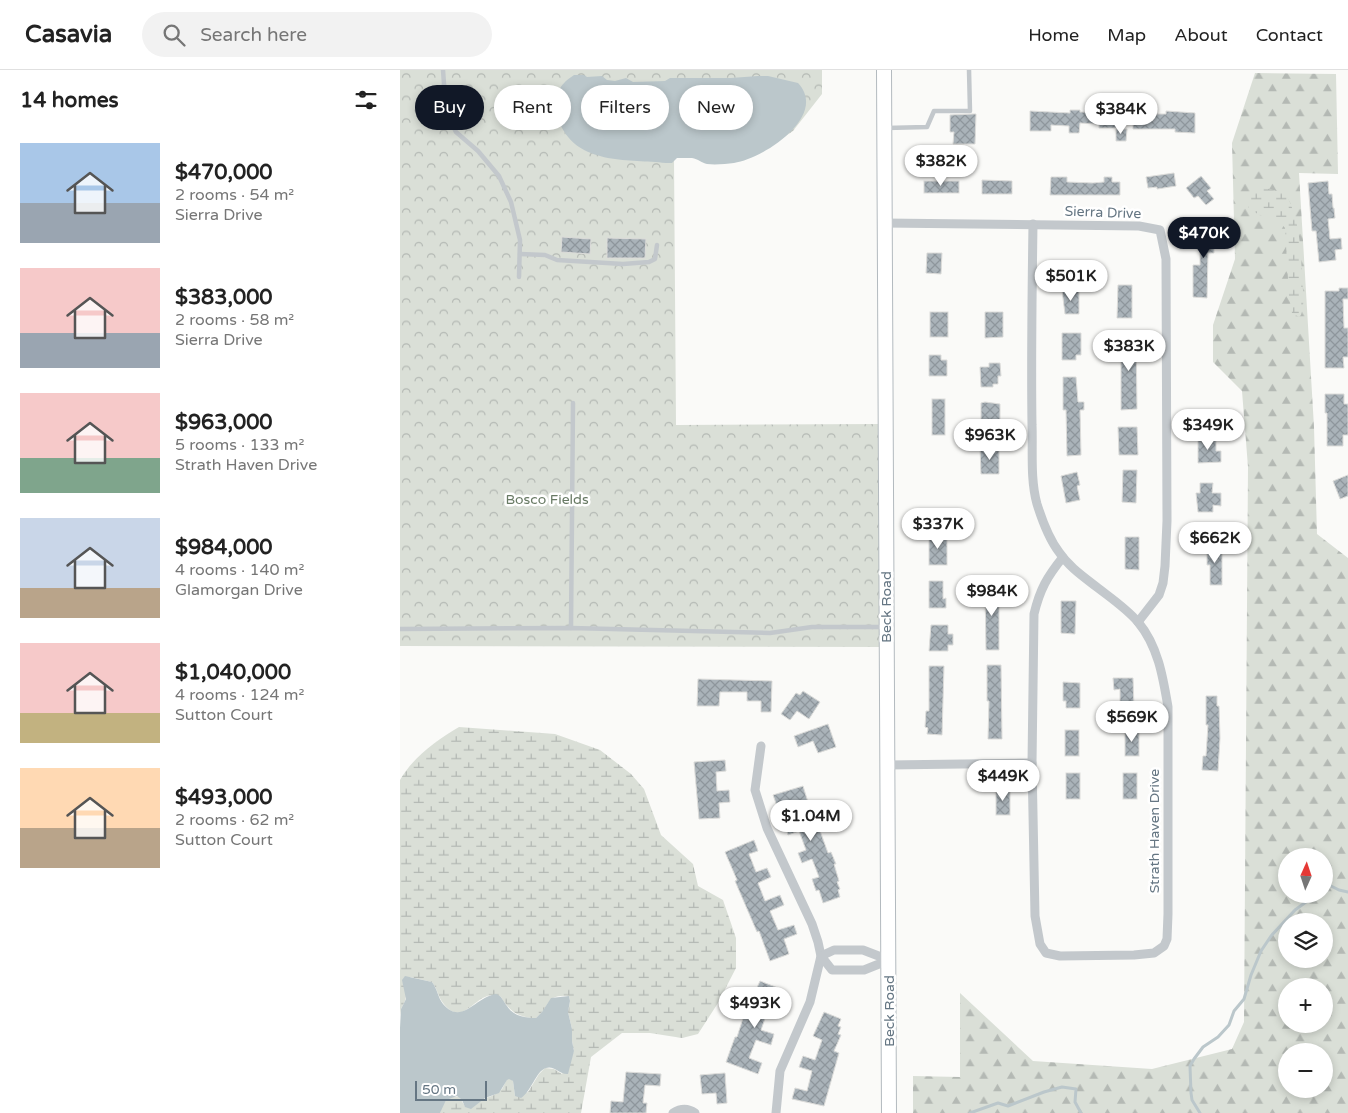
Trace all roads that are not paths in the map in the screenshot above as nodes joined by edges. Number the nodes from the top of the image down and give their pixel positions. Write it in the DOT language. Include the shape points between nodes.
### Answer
graph roads {
  1 [pos="443,70"];
  2 [pos="884,70"];
  3 [pos="969,70"];
  4 [pos="884,128"];
  5 [pos="884,223"];
  6 [pos="1033,224"];
  7 [pos="656,245"];
  8 [pos="520,254"];
  9 [pos="519,277"];
  10 [pos="573,403"];
  11 [pos="1063,557"];
  12 [pos="1138,622"];
  13 [pos="886,627"];
  14 [pos="571,628"];
  15 [pos="400,629"];
  16 [pos="761,746"];
  17 [pos="1032,763"];
  18 [pos="888,765"];
  19 [pos="821,956"];
  20 [pos="888,960"];
  21 [pos="673,1113"];
  22 [pos="695,1113"];
  23 [pos="776,1113"];
  24 [pos="889,1113"];
  1 -- 8 [label="lane" via="446,112 456,132 499,176 511,202"];
  2 -- 4 [label="main road, Beck Road"];
  3 -- 4 [label="lane" via="970,111 934,110 928,127"];
  4 -- 5 [label="main road, Beck Road"];
  5 -- 6 [label="street, Sierra Drive"];
  5 -- 13 [label="main road, Beck Road"];
  6 -- 11 [label="street, Strath Haven Drive" via="1033,470 1037,503 1049,534"];
  6 -- 12 [label="street, Sierra Drive" via="1139,226 1160,230 1163,241 1166,258 1165,566 1159,595"];
  7 -- 8 [label="lane" via="655,259 623,264"];
  8 -- 9 [label="lane"];
  10 -- 14 [label="lane"];
  11 -- 12 [label="street, Strath Haven Drive" via="1073,569"];
  11 -- 17 [label="street" via="1048,575 1034,614"];
  12 -- 17 [label="street, Strath Haven Drive" via="1153,645 1163,673 1168,707 1167,939 1164,946 1154,953 1060,956 1046,953 1040,944 1035,916"];
  13 -- 14 [label="lane" via="812,627 770,633"];
  13 -- 18 [label="main road, Beck Road"];
  14 -- 15 [label="lane"];
  16 -- 19 [label="street" via="755,790 767,828 812,924"];
  17 -- 18 [label="street"];
  18 -- 20 [label="main road, Beck Road"];
  19 -- 20 [label="street" via="834,950 863,950"];
  19 -- 20 [label="street" via="832,970 864,970"];
  19 -- 23 [label="street" via="810,1002 780,1071"];
  20 -- 24 [label="main road, Beck Road"];
  21 -- 22 [label="street" via="686,1109"];
}
